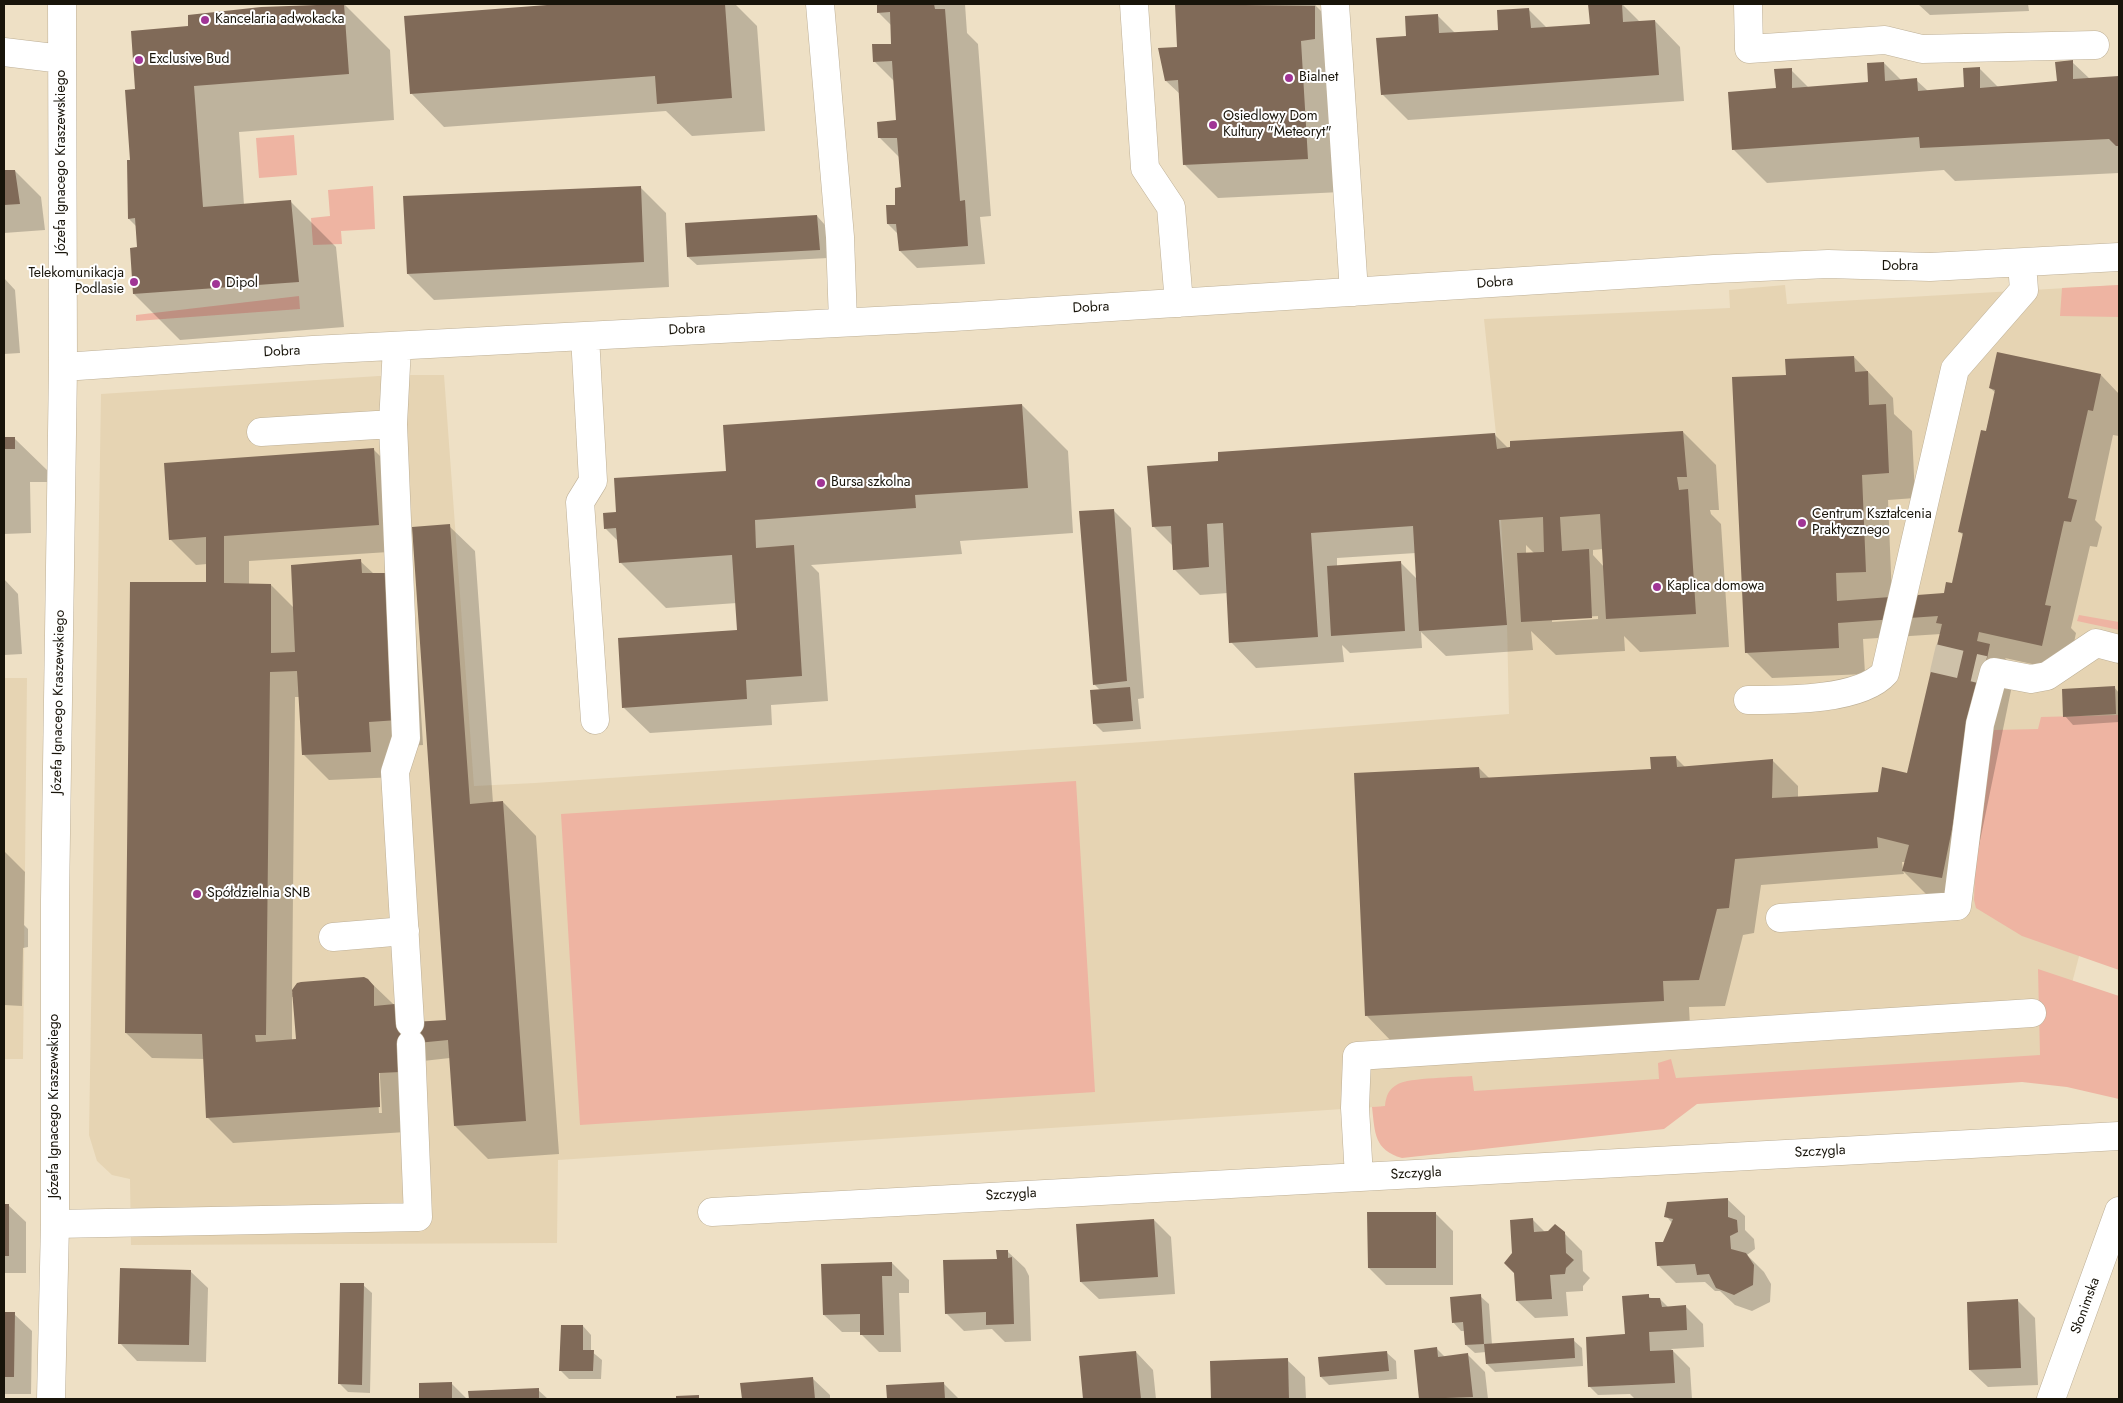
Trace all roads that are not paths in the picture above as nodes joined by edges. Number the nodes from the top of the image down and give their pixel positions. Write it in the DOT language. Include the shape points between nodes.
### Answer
graph roads {
  1 [pos="62,4"];
  2 [pos="820,4"];
  3 [pos="1134,4"];
  4 [pos="1335,4"];
  5 [pos="1748,4"];
  6 [pos="2095,45"];
  7 [pos="4,52"];
  8 [pos="62,59"];
  9 [pos="2119,256"];
  10 [pos="2022,262"];
  11 [pos="1354,292"];
  12 [pos="1179,303"];
  13 [pos="842,322"];
  14 [pos="585,336"];
  15 [pos="397,346"];
  16 [pos="63,367"];
  17 [pos="394,424"];
  18 [pos="261,432"];
  19 [pos="2119,649"];
  20 [pos="1748,700"];
  21 [pos="595,720"];
  22 [pos="1780,918"];
  23 [pos="405,931"];
  24 [pos="333,937"];
  25 [pos="2032,1014"];
  26 [pos="2119,1136"];
  27 [pos="1359,1177"];
  28 [pos="2119,1211"];
  29 [pos="712,1212"];
  30 [pos="54,1224"];
  31 [pos="50,1399"];
  32 [pos="2052,1399"];
  1 -- 8 [label="street, Józefa Ignacego Kraszewskiego"];
  2 -- 13 [label="street" via="840,237"];
  3 -- 12 [label="street" via="1144,168 1171,207"];
  4 -- 11 [label="street"];
  5 -- 6 [label="street" via="1749,49 1885,40 1922,49"];
  7 -- 8 [label="street"];
  8 -- 16 [label="street, Józefa Ignacego Kraszewskiego"];
  9 -- 10 [label="street, Dobra"];
  10 -- 11 [label="street, Dobra" via="1930,267 1828,264"];
  10 -- 20 [label="street" via="2024,290 1955,369 1885,673 1871,685 1859,689 1799,700"];
  11 -- 12 [label="street, Dobra"];
  12 -- 13 [label="street, Dobra"];
  13 -- 14 [label="street, Dobra"];
  14 -- 15 [label="street, Dobra"];
  14 -- 21 [label="street" via="593,480 580,502"];
  15 -- 16 [label="street, Dobra"];
  15 -- 17 [label="street"];
  16 -- 30 [label="street, Józefa Ignacego Kraszewskiego"];
  17 -- 18 [label="street"];
  17 -- 23 [label="street" via="406,738 395,772"];
  19 -- 22 [label="street" via="2096,643 2047,676 2031,679 1989,671 1957,906"];
  23 -- 24 [label="street"];
  23 -- 30 [label="street" via="418,1217"];
  25 -- 27 [label="street" via="1357,1056 1355,1108"];
  26 -- 27 [label="street, Szczygla"];
  27 -- 29 [label="street, Szczygla"];
  28 -- 32 [label="street, Słonimska"];
  30 -- 31 [label="street, Józefa Ignacego Kraszewskiego"];
}
